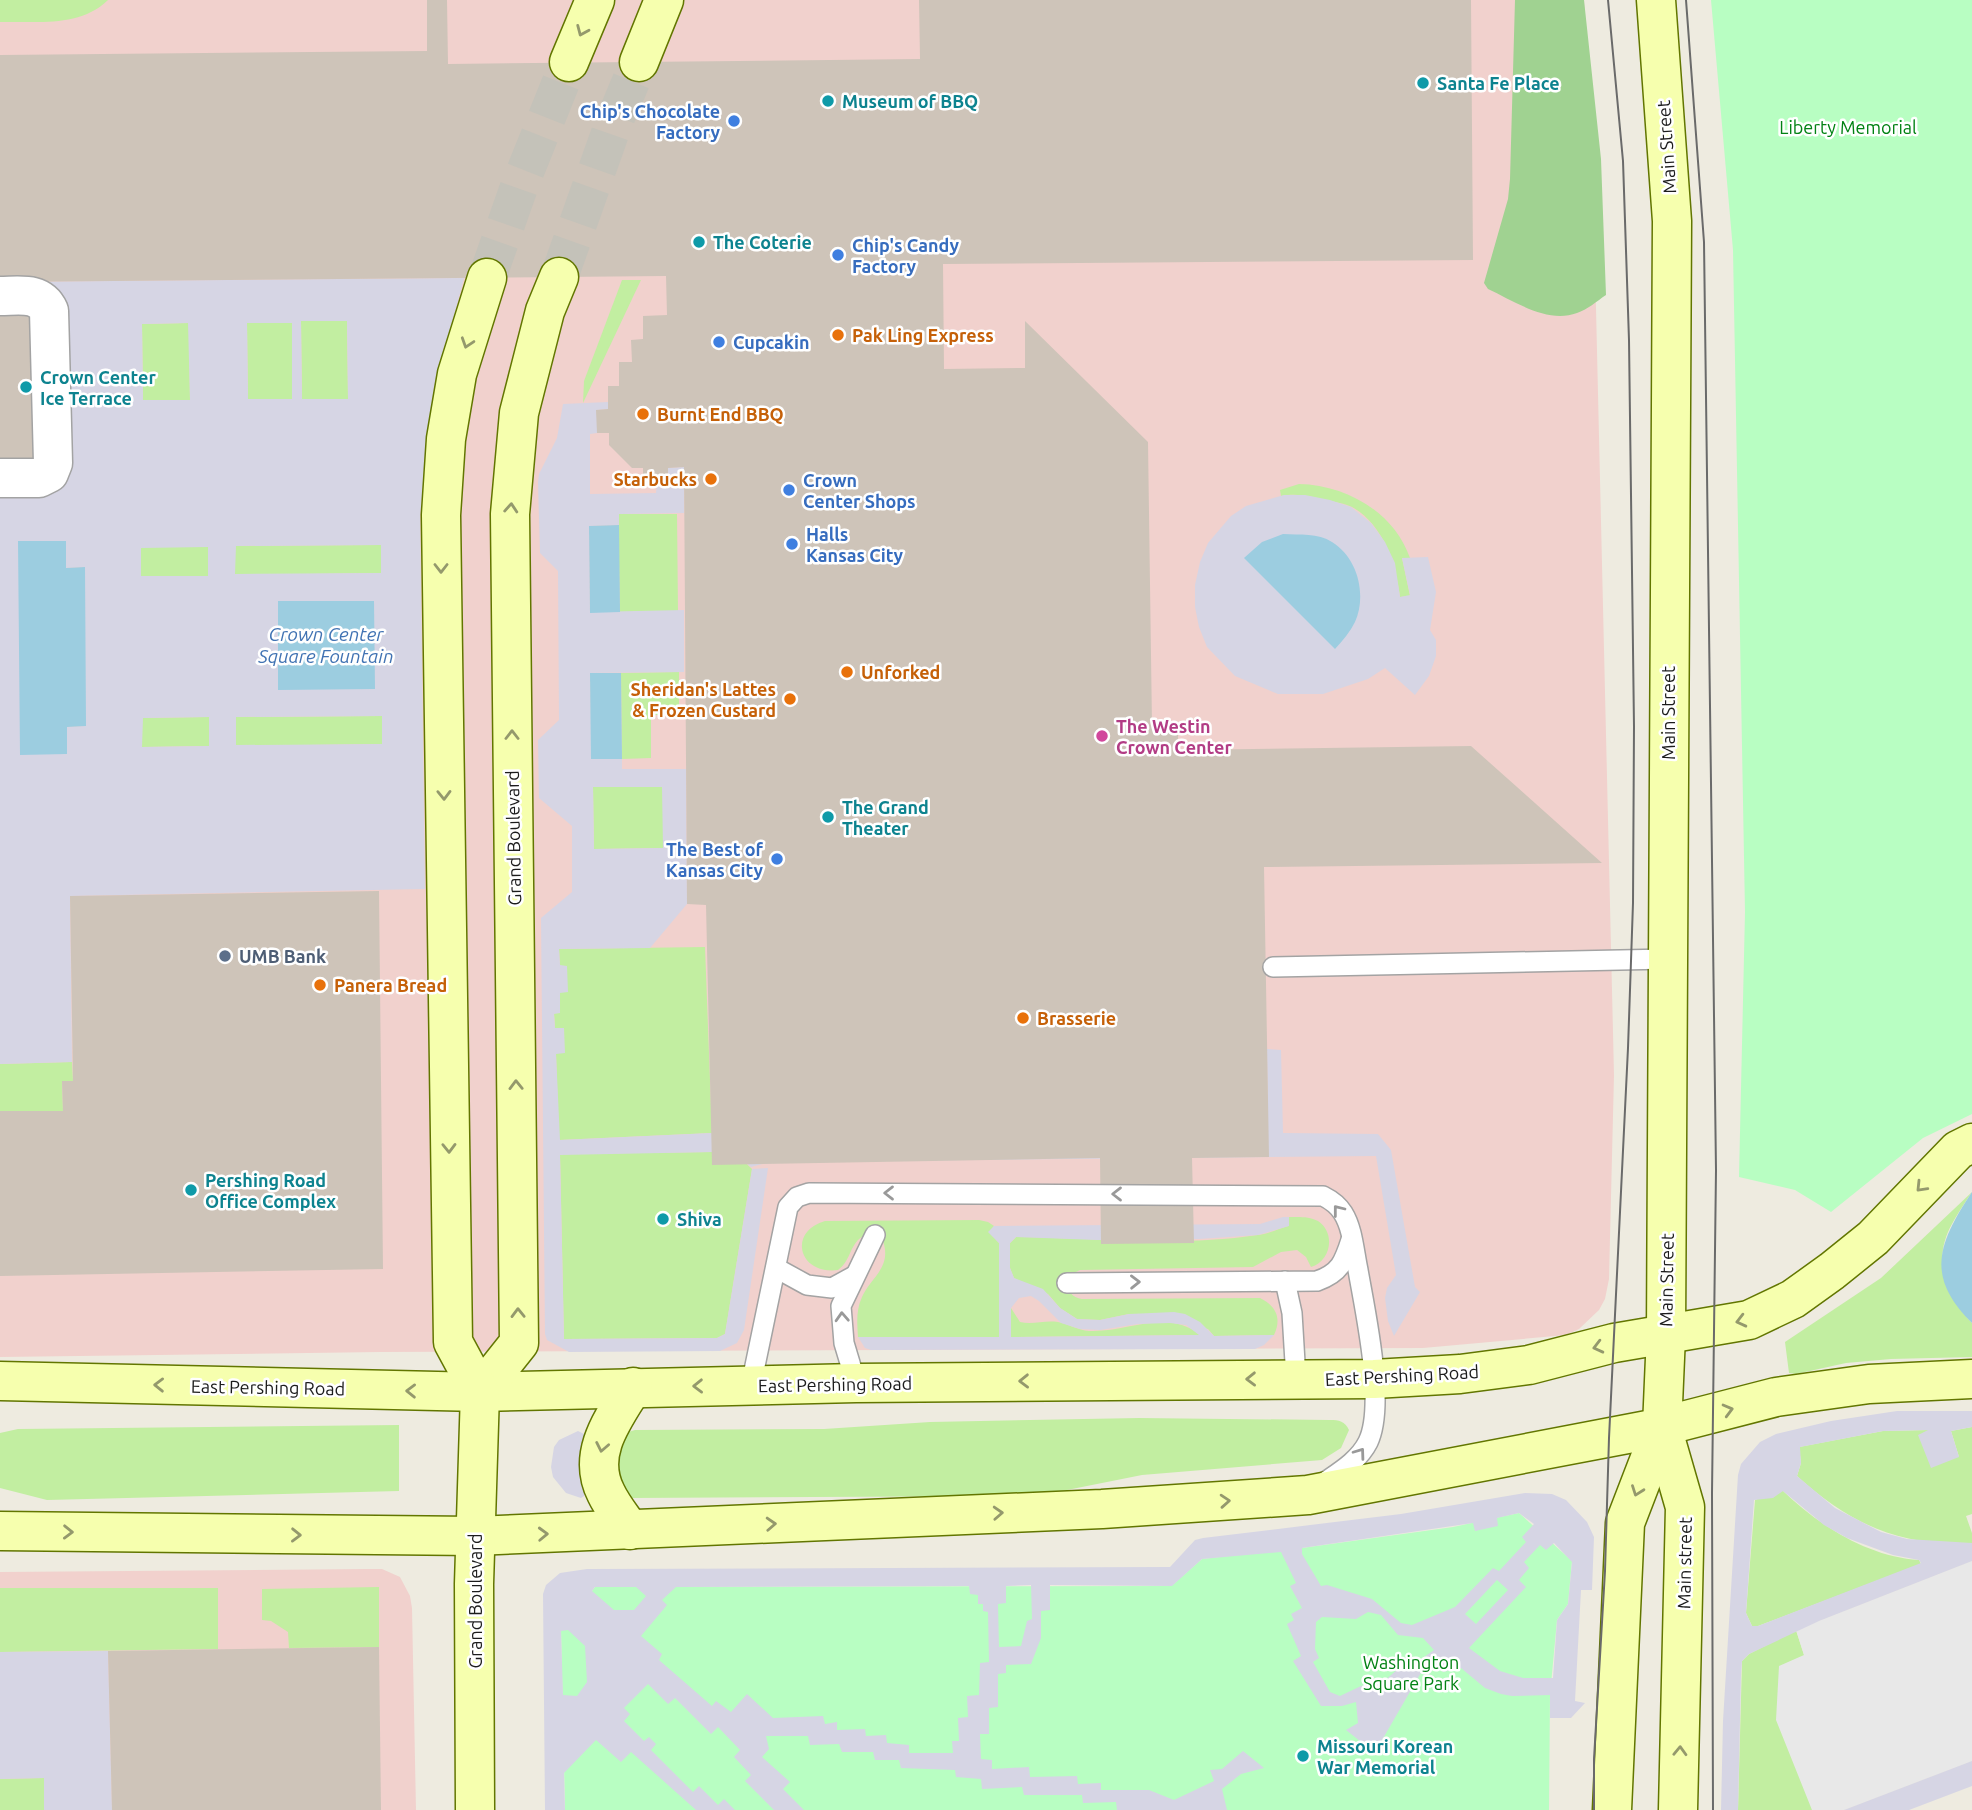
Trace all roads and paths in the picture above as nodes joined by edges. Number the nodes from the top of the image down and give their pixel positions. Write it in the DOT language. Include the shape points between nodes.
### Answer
graph roads {
  1 [pos="595,0"];
  2 [pos="664,0"];
  3 [pos="1656,0"];
  4 [pos="569,62"];
  5 [pos="639,62"];
  6 [pos="559,277"];
  7 [pos="488,278"];
  8 [pos="0,296"];
  9 [pos="0,478"];
  10 [pos="1668,959"];
  11 [pos="1273,967"];
  12 [pos="1972,1143"];
  13 [pos="875,1235"];
  14 [pos="1352,1238"];
  15 [pos="776,1268"];
  16 [pos="854,1276"];
  17 [pos="1285,1281"];
  18 [pos="1067,1283"];
  19 [pos="1666,1335"];
  20 [pos="1296,1379"];
  21 [pos="1374,1379"];
  22 [pos="1972,1379"];
  23 [pos="0,1381"];
  24 [pos="856,1383"];
  25 [pos="751,1385"];
  26 [pos="633,1387"];
  27 [pos="480,1392"];
  28 [pos="1662,1427"];
  29 [pos="1308,1495"];
  30 [pos="630,1530"];
  31 [pos="0,1531"];
  32 [pos="475,1536"];
  33 [pos="475,1810"];
  34 [pos="1612,1810"];
  35 [pos="1678,1810"];
  1 -- 4 [label="main road, one-way"];
  2 -- 5 [label="main road"];
  3 -- 10 [label="main road, Main Street" via="1672,220"];
  27 -- 6 [label="main road, Grand Boulevard, one-way" via="519,1343 510,514 519,413 545,311"];
  7 -- 27 [label="main road, one-way" via="457,374 446,439 441,515 453,1342"];
  8 -- 9 [label="street" via="35,296 45,301 49,311 53,463 39,478"];
  10 -- 11 [label="lane"];
  10 -- 19 [label="main road, Main Street"];
  12 -- 19 [label="main road, East Pershing Road, one-way" via="1958,1150 1873,1238 1793,1299 1749,1320"];
  13 -- 16 [label="lane"];
  14 -- 15 [label="lane, one-way" via="1344,1214 1334,1202 1308,1194 809,1193 788,1207"];
  14 -- 17 [label="lane" via="1333,1275 1317,1281"];
  14 -- 21 [label="lane"];
  15 -- 16 [label="lane" via="807,1284 832,1288"];
  15 -- 25 [label="lane"];
  24 -- 16 [label="lane, one-way" via="844,1343 841,1306"];
  18 -- 17 [label="lane, one-way"];
  17 -- 20 [label="lane"];
  19 -- 21 [label="main road, East Pershing Road, one-way" via="1529,1365"];
  19 -- 28 [label="main road, Main Street"];
  20 -- 21 [label="main road, East Pershing Road"];
  20 -- 24 [label="main road, East Pershing Road, one-way"];
  29 -- 21 [label="lane, one-way" via="1353,1462 1368,1442 1374,1421"];
  28 -- 22 [label="main road, one-way" via="1776,1397 1869,1384"];
  27 -- 23 [label="main road, East Pershing Road, one-way"];
  24 -- 25 [label="main road, East Pershing Road"];
  25 -- 26 [label="main road, East Pershing Road, one-way"];
  26 -- 27 [label="main road, East Pershing Road"];
  26 -- 30 [label="main road, one-way" via="605,1431 600,1460 604,1490"];
  27 -- 32 [label="main road, Grand Boulevard"];
  28 -- 29 [label="main road"];
  28 -- 34 [label="main road, one-way" via="1625,1523"];
  35 -- 28 [label="main road, Main street, one-way" via="1685,1507"];
  30 -- 29 [label="main road, one-way"];
  32 -- 30 [label="main road, one-way"];
  31 -- 32 [label="main road, one-way"];
  32 -- 33 [label="main road, Grand Boulevard"];
}
